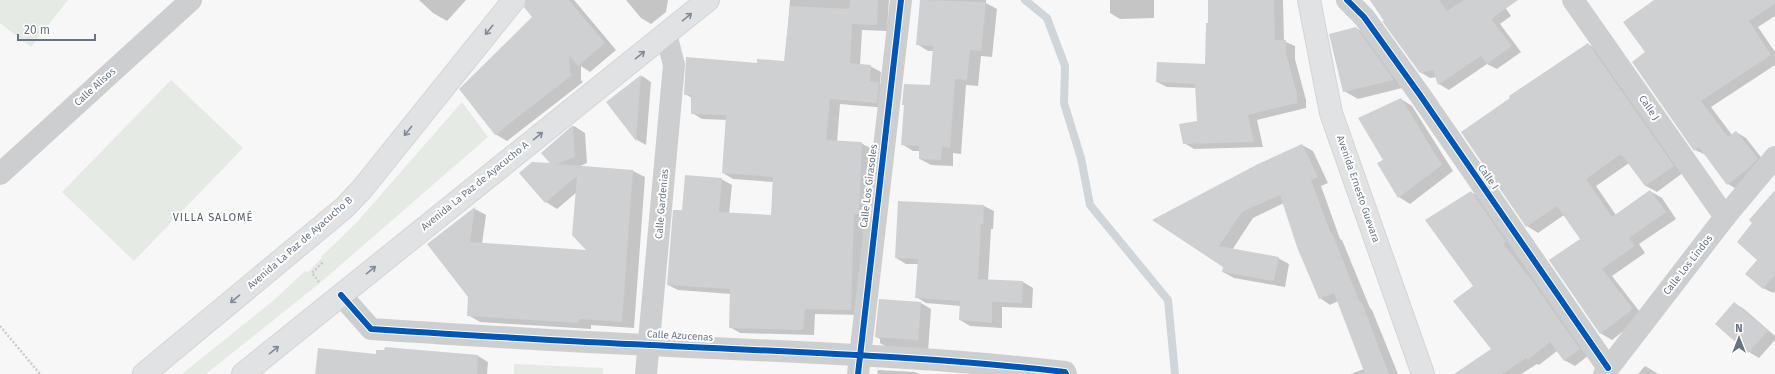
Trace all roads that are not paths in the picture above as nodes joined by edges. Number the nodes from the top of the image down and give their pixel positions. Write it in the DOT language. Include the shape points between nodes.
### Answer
graph roads {
  1 [pos="191,0"];
  2 [pos="514,0"];
  3 [pos="708,0"];
  4 [pos="901,0"];
  5 [pos="1309,0"];
  6 [pos="1347,0"];
  7 [pos="1573,0"];
  8 [pos="666,34"];
  9 [pos="1775,158"];
  10 [pos="0,174"];
  11 [pos="1725,217"];
  12 [pos="341,295"];
  13 [pos="649,345"];
  14 [pos="859,364"];
  15 [pos="1606,371"];
  16 [pos="144,374"];
  17 [pos="243,374"];
  18 [pos="646,374"];
  19 [pos="1066,374"];
  20 [pos="1423,374"];
  1 -- 10 [label="street, Calle Alisos"];
  2 -- 16 [label="main road, Avenida La Paz de Ayacucho B, one-way" via="344,208"];
  8 -- 3 [label="main road, Avenida La Paz de Ayacucho A, one-way"];
  4 -- 14 [label="street, Calle Los Girasoles"];
  5 -- 20 [label="main road, Avenida Ernesto Guevara" via="1331,113"];
  6 -- 15 [label="street, Calle I" via="1364,17 1416,89"];
  7 -- 11 [label="street, Calle J"];
  12 -- 8 [label="main road, Avenida La Paz de Ayacucho A, one-way"];
  8 -- 13 [label="street, Calle Gardenias" via="674,66"];
  9 -- 11 [label="street, Calle Los Lindos"];
  11 -- 15 [label="street, Calle Los Lindos"];
  12 -- 13 [label="street, Calle Azucenas" via="371,329"];
  17 -- 12 [label="main road, Avenida La Paz de Ayacucho A, one-way"];
  13 -- 14 [label="street, Calle Azucenas"];
  13 -- 18 [label="street, Calle Gardenias"];
  14 -- 19 [label="street, Calle Azucenas" via="1033,368"];
}
